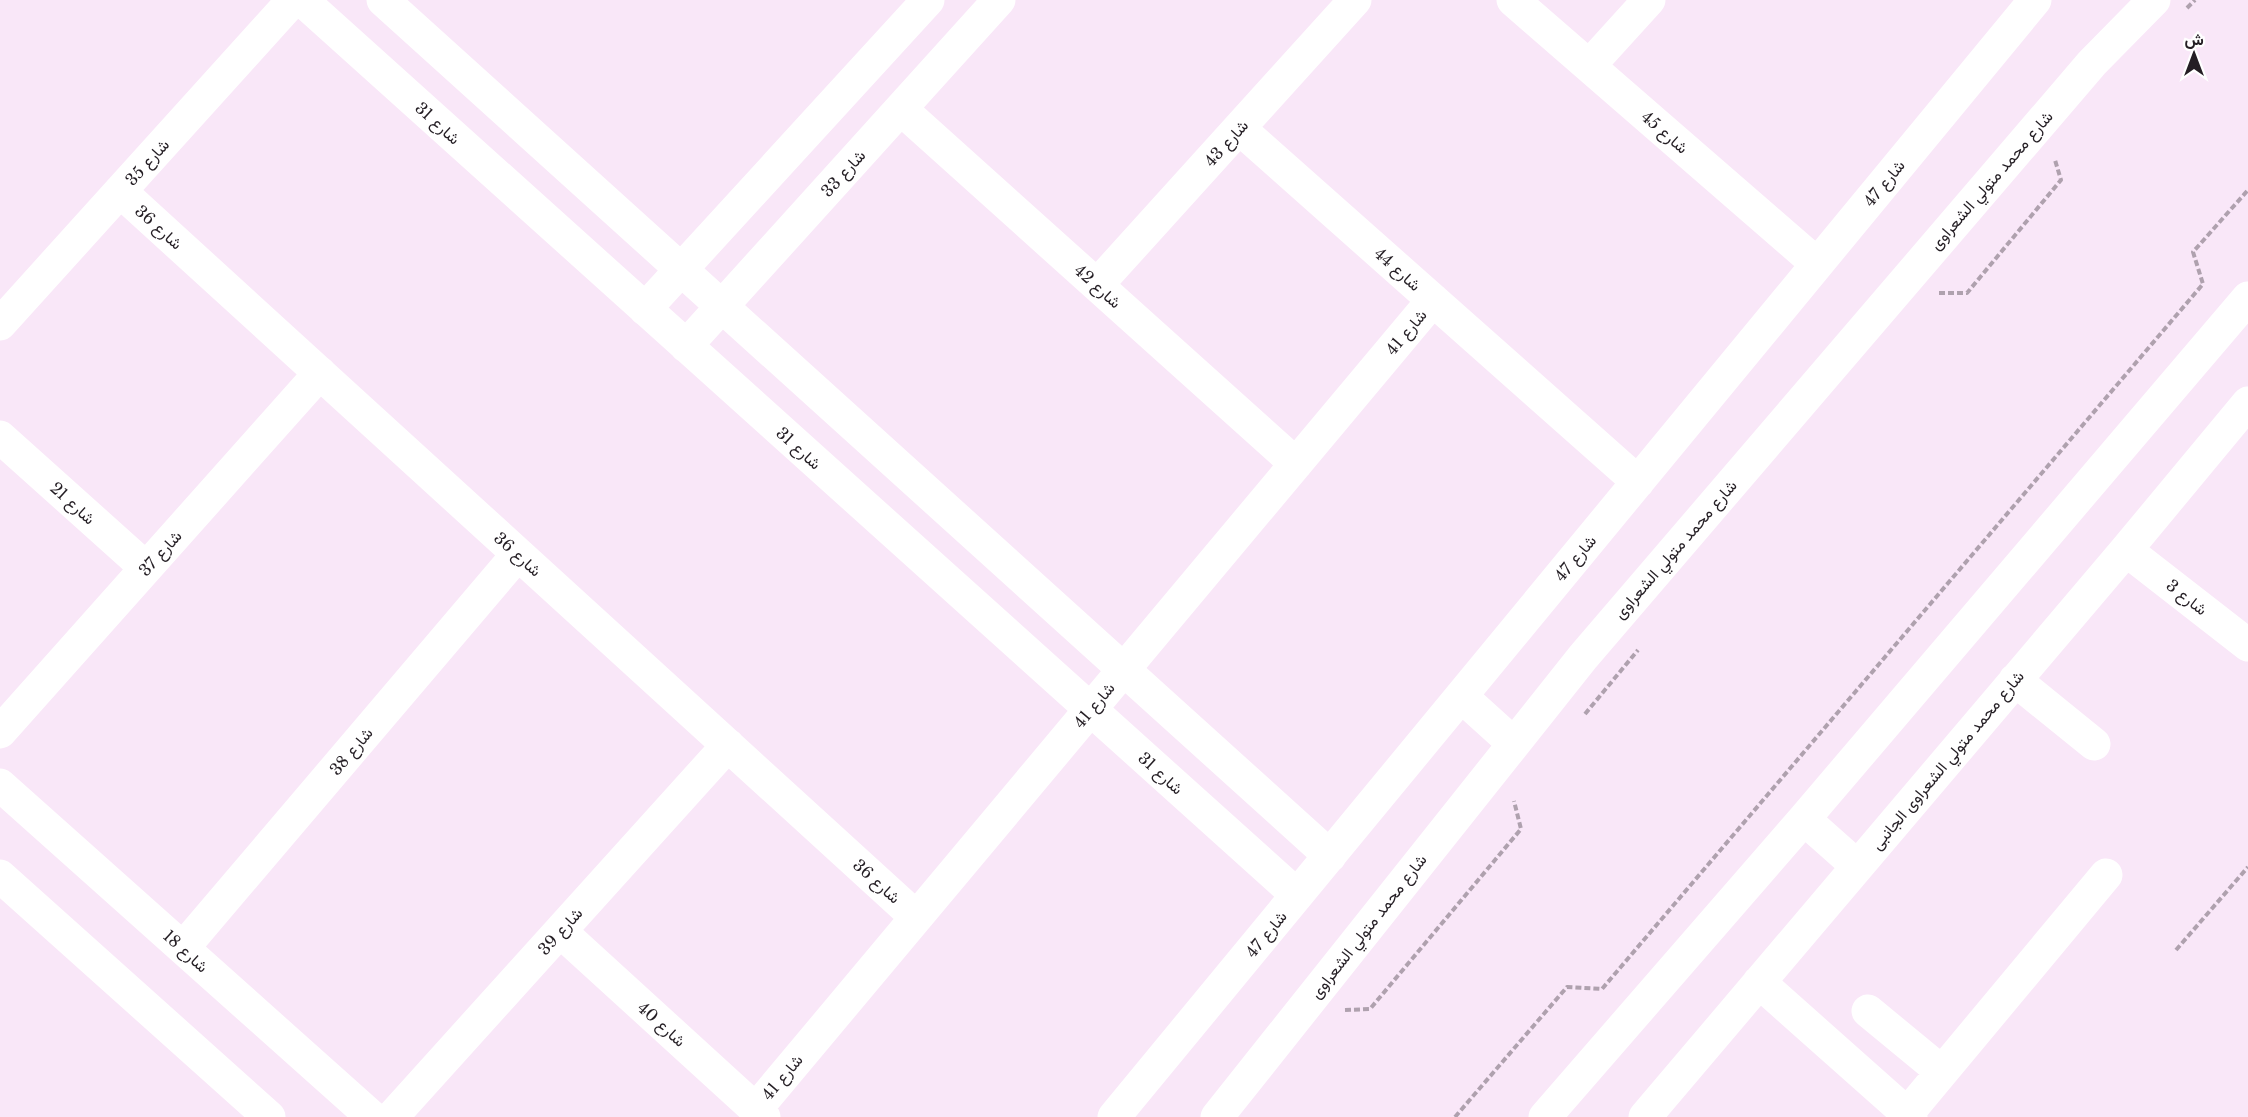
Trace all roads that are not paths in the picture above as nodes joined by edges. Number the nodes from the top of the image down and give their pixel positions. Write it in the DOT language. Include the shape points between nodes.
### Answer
graph roads {
  1 [pos="293,0"];
  2 [pos="302,0"];
  3 [pos="383,0"];
  4 [pos="927,0"];
  5 [pos="999,0"];
  6 [pos="1355,0"];
  7 [pos="1513,0"];
  8 [pos="1650,0"];
  9 [pos="2035,0"];
  10 [pos="2167,7"];
  11 [pos="1589,66"];
  12 [pos="901,109"];
  13 [pos="1239,128"];
  14 [pos="120,191"];
  15 [pos="1817,264"];
  16 [pos="681,269"];
  17 [pos="1097,285"];
  18 [pos="2248,298"];
  19 [pos="1433,300"];
  20 [pos="722,306"];
  21 [pos="645,309"];
  22 [pos="0,324"];
  23 [pos="686,346"];
  24 [pos="320,373"];
  25 [pos="2248,403"];
  26 [pos="0,437"];
  27 [pos="1296,464"];
  28 [pos="1638,482"];
  29 [pos="2126,550"];
  30 [pos="518,554"];
  31 [pos="146,568"];
  32 [pos="2248,645"];
  33 [pos="1124,669"];
  34 [pos="2015,680"];
  35 [pos="1461,696"];
  36 [pos="1090,710"];
  37 [pos="0,732"];
  38 [pos="1514,742"];
  39 [pos="2094,744"];
  40 [pos="728,745"];
  41 [pos="0,785"];
  42 [pos="1804,819"];
  43 [pos="1330,856"];
  44 [pos="1857,866"];
  45 [pos="2106,875"];
  46 [pos="0,876"];
  47 [pos="1297,895"];
  48 [pos="916,917"];
  49 [pos="560,930"];
  50 [pos="183,948"];
  51 [pos="1759,982"];
  52 [pos="1868,1011"];
  53 [pos="1942,1072"];
  54 [pos="760,1113"];
  55 [pos="1909,1115"];
  56 [pos="269,1117"];
  57 [pos="372,1117"];
  58 [pos="392,1117"];
  59 [pos="1114,1117"];
  60 [pos="1217,1117"];
  61 [pos="1545,1117"];
  62 [pos="1645,1117"];
  1 -- 14 [label="street, شارع 35"];
  2 -- 21 [label="street, شارع 31"];
  3 -- 16 [label="street"];
  4 -- 16 [label="street"];
  5 -- 12 [label="street, شارع 33"];
  6 -- 13 [label="street, شارع 43"];
  7 -- 11 [label="street, شارع 45"];
  8 -- 11 [label="street"];
  9 -- 15 [label="street, شارع 47"];
  10 -- 38 [label="street, شارع محمد متولي الشعراوى" via="2127,26 2084,72 1590,648"];
  11 -- 15 [label="street, شارع 45"];
  12 -- 17 [label="street, شارع 42"];
  12 -- 20 [label="street, شارع 33"];
  13 -- 17 [label="street, شارع 43"];
  13 -- 19 [label="street, شارع 44"];
  14 -- 22 [label="street, شارع 35"];
  14 -- 24 [label="street, شارع 36"];
  15 -- 28 [label="street, شارع 47"];
  16 -- 20 [label="street"];
  16 -- 21 [label="street"];
  17 -- 27 [label="street, شارع 42"];
  18 -- 42 [label="street"];
  19 -- 27 [label="street, شارع 41"];
  19 -- 28 [label="street, شارع 44"];
  20 -- 23 [label="street, شارع 33"];
  20 -- 33 [label="street"];
  21 -- 23 [label="street, شارع 31"];
  23 -- 36 [label="street, شارع 31"];
  24 -- 30 [label="street, شارع 36"];
  24 -- 31 [label="street, شارع 37"];
  25 -- 29 [label="street, شارع محمد متولي الشعراوى الجانبى"];
  26 -- 31 [label="street, شارع 21"];
  27 -- 33 [label="street, شارع 41"];
  28 -- 35 [label="street, شارع 47"];
  29 -- 32 [label="street, شارع 3"];
  29 -- 34 [label="street, شارع محمد متولي الشعراوى الجانبى"];
  30 -- 40 [label="street, شارع 36"];
  30 -- 50 [label="street, شارع 38"];
  31 -- 37 [label="street, شارع 37"];
  33 -- 36 [label="street, شارع 41"];
  33 -- 43 [label="street"];
  34 -- 39 [label="street"];
  34 -- 44 [label="street, شارع محمد متولي الشعراوى الجانبى"];
  35 -- 38 [label="street"];
  35 -- 43 [label="street, شارع 47"];
  36 -- 47 [label="street, شارع 31"];
  36 -- 48 [label="street, شارع 41"];
  38 -- 60 [label="street, شارع محمد متولي الشعراوى"];
  40 -- 48 [label="street, شارع 36"];
  40 -- 49 [label="street, شارع 39"];
  41 -- 50 [label="street, شارع 18"];
  42 -- 44 [label="street"];
  42 -- 61 [label="street"];
  43 -- 47 [label="street, شارع 47"];
  44 -- 51 [label="street, شارع محمد متولي الشعراوى الجانبى"];
  45 -- 53 [label="street"];
  46 -- 56 [label="street"];
  47 -- 59 [label="street, شارع 47"];
  48 -- 54 [label="street, شارع 41"];
  49 -- 54 [label="street, شارع 40"];
  49 -- 58 [label="street, شارع 39"];
  50 -- 57 [label="street, شارع 18"];
  51 -- 55 [label="street"];
  51 -- 62 [label="street, شارع محمد متولي الشعراوى الجانبى"];
  52 -- 53 [label="street"];
  53 -- 55 [label="street"];
}
